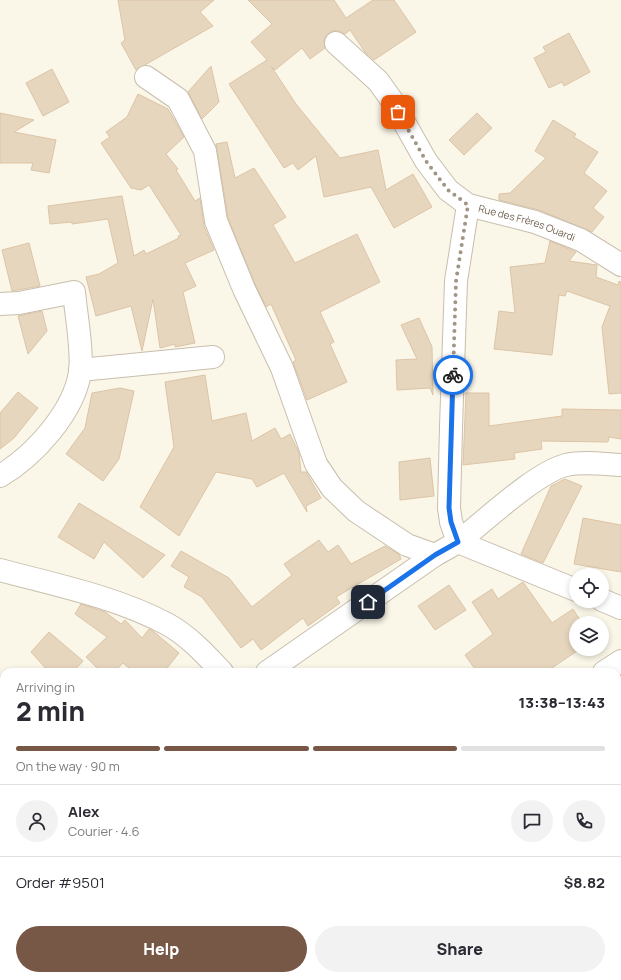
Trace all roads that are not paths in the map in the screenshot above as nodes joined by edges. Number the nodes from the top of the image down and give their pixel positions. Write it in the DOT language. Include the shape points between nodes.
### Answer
graph roads {
  1 [pos="336,43"];
  2 [pos="146,77"];
  3 [pos="468,205"];
  4 [pos="621,265"];
  5 [pos="0,304"];
  6 [pos="213,357"];
  7 [pos="80,370"];
  8 [pos="621,465"];
  9 [pos="0,476"];
  10 [pos="458,542"];
  11 [pos="435,555"];
  12 [pos="0,570"];
  13 [pos="569,587"];
  14 [pos="609,603"];
  15 [pos="621,608"];
  16 [pos="621,661"];
  17 [pos="218,668"];
  18 [pos="273,668"];
  19 [pos="610,668"];
  1 -- 3 [label="street, Rue des Frères Ouardi" via="378,81 426,161 448,190"];
  2 -- 11 [label="street" via="178,99 205,151 216,221 244,289 282,368 316,464 332,488 356,511 407,545"];
  3 -- 4 [label="street, Rue des Frères Ouardi" via="535,222 574,238"];
  3 -- 10 [label="street" via="456,281 451,420 449,508"];
  5 -- 7 [label="street" via="20,303 74,292"];
  6 -- 7 [label="street"];
  7 -- 9 [label="street" via="76,390 69,406 43,440 12,469"];
  8 -- 10 [label="street" via="565,465 540,476"];
  10 -- 11 [label="street"];
  10 -- 13 [label="street"];
  11 -- 18 [label="street"];
  12 -- 17 [label="street" via="86,593 168,625 192,642"];
  14 -- 15 [label="street"];
  16 -- 19 [label="street"];
}
